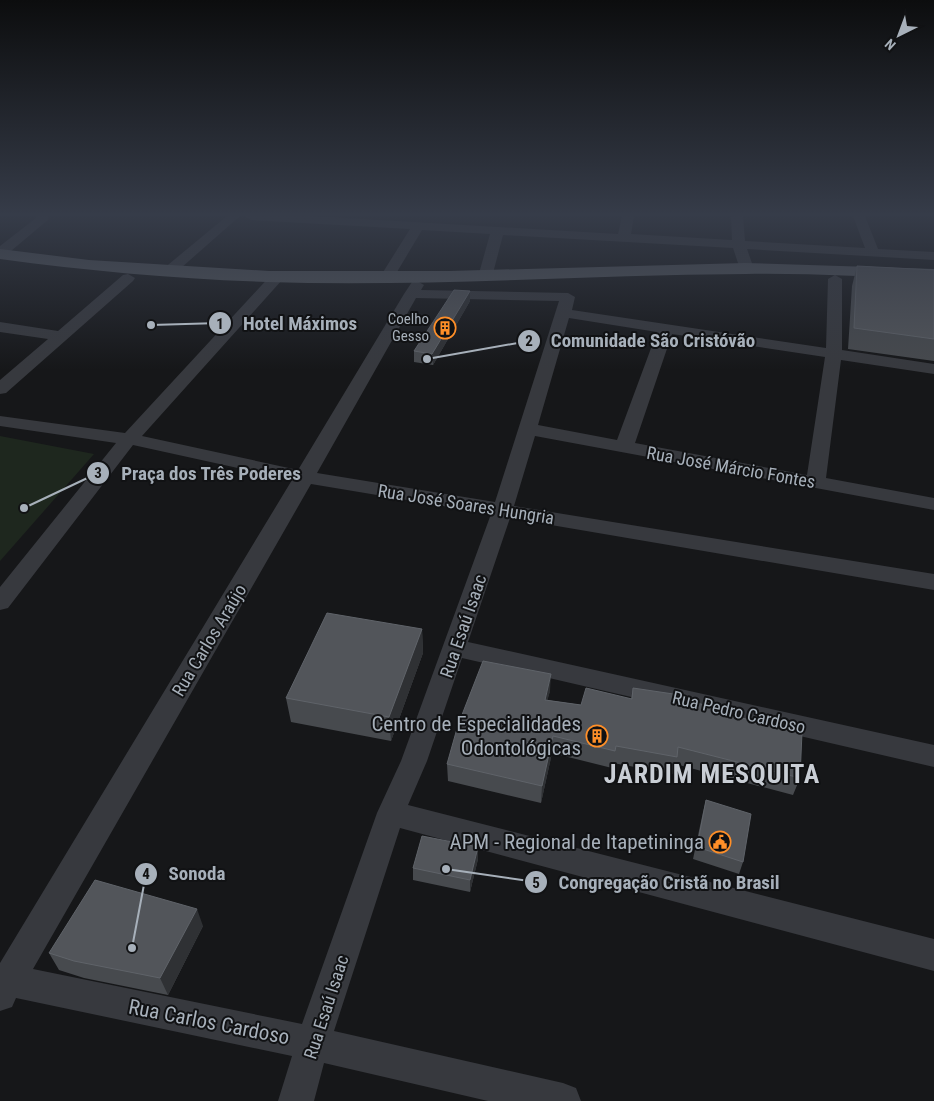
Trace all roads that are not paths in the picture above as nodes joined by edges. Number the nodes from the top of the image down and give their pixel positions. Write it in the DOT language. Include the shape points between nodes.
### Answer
graph roads {
  1 [pos="37,267"];
  2 [pos="107,267"];
  3 [pos="173,267"];
  4 [pos="393,267"];
  5 [pos="489,267"];
  6 [pos="747,269"];
  7 [pos="168,272"];
  8 [pos="934,274"];
  9 [pos="387,277"];
  10 [pos="485,277"];
  11 [pos="128,278"];
  12 [pos="835,279"];
  13 [pos="274,282"];
  14 [pos="934,282"];
  15 [pos="414,290"];
  16 [pos="564,313"];
  17 [pos="0,327"];
  18 [pos="666,328"];
  19 [pos="60,336"];
  20 [pos="834,354"];
  21 [pos="934,369"];
  22 [pos="0,389"];
  23 [pos="0,421"];
  24 [pos="528,429"];
  25 [pos="129,439"];
  26 [pos="624,447"];
  27 [pos="305,478"];
  28 [pos="816,482"];
  29 [pos="934,504"];
  30 [pos="503,510"];
  31 [pos="934,582"];
  32 [pos="0,602"];
  33 [pos="456,648"];
  34 [pos="934,756"];
  35 [pos="391,813"];
  36 [pos="934,955"];
  37 [pos="3,985"];
  38 [pos="313,1042"];
  39 [pos="296,1101"];
  40 [pos="563,1101"];
  1 -- 11 [label="main road"];
  2 -- 7 [label="main road"];
  3 -- 7 [label="street"];
  4 -- 9 [label="street"];
  5 -- 10 [label="street"];
  6 -- 8 [label="main road"];
  6 -- 10 [label="main road"];
  7 -- 13 [label="main road"];
  9 -- 10 [label="main road"];
  9 -- 13 [label="main road"];
  11 -- 13 [label="main road" via="212,285"];
  11 -- 19 [label="street"];
  12 -- 14 [label="main road"];
  12 -- 15 [label="main road" via="747,277"];
  12 -- 20 [label="street"];
  13 -- 15 [label="main road"];
  13 -- 25 [label="street"];
  15 -- 16 [label="street" via="568,297"];
  15 -- 27 [label="street, Rua Carlos Araújo"];
  16 -- 18 [label="street"];
  16 -- 24 [label="street, Rua Esaú Isaac"];
  17 -- 19 [label="street"];
  18 -- 20 [label="street"];
  18 -- 26 [label="street"];
  19 -- 22 [label="street"];
  20 -- 21 [label="street"];
  20 -- 28 [label="street"];
  23 -- 25 [label="street, Rua José Soares Hungria"];
  24 -- 26 [label="street, Rua José Márcio Fontes"];
  24 -- 30 [label="street, Rua Esaú Isaac"];
  25 -- 27 [label="street, Rua José Soares Hungria"];
  25 -- 32 [label="street"];
  26 -- 28 [label="street, Rua José Márcio Fontes"];
  27 -- 30 [label="street, Rua José Soares Hungria"];
  27 -- 37 [label="street, Rua Carlos Araújo"];
  28 -- 29 [label="street, Rua José Márcio Fontes"];
  30 -- 31 [label="street, Rua José Soares Hungria"];
  30 -- 33 [label="street, Rua Esaú Isaac"];
  33 -- 34 [label="street, Rua Pedro Cardoso"];
  33 -- 35 [label="street, Rua Esaú Isaac"];
  35 -- 36 [label="street"];
  35 -- 38 [label="street, Rua Esaú Isaac"];
  37 -- 38 [label="street, Rua Carlos Cardoso"];
  38 -- 39 [label="street, Rua Esaú Isaac"];
  38 -- 40 [label="street, Rua Carlos Cardoso"];
}
